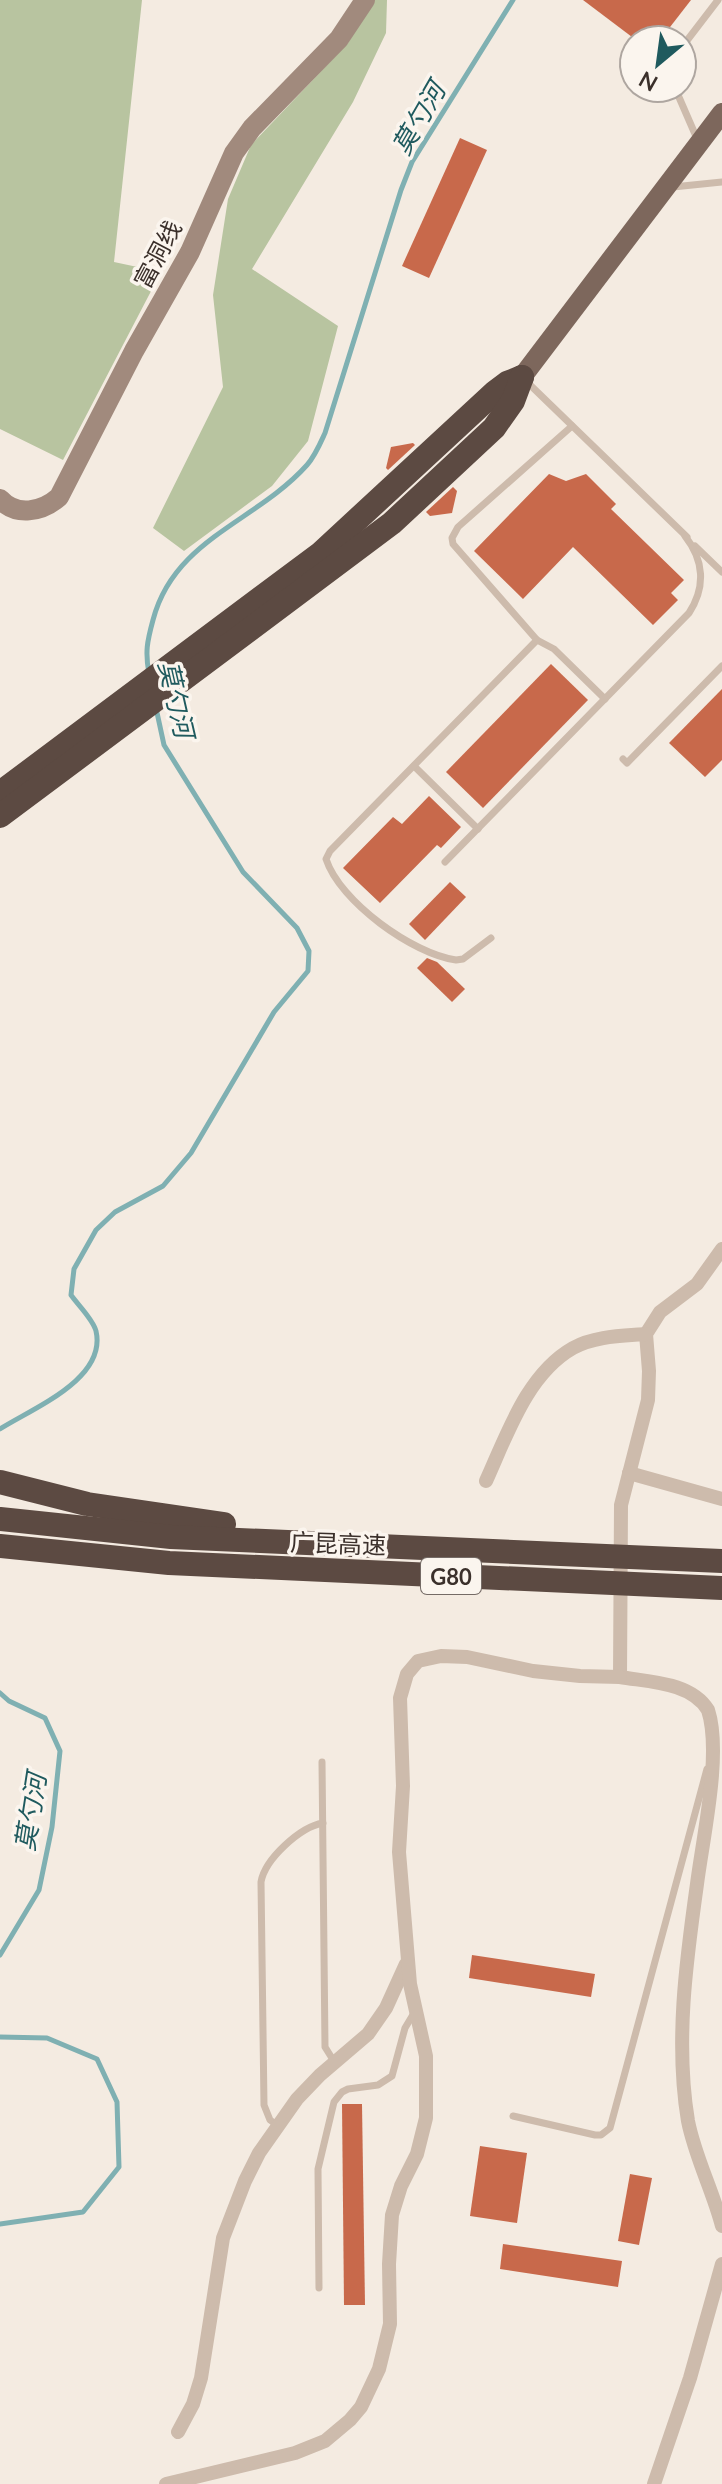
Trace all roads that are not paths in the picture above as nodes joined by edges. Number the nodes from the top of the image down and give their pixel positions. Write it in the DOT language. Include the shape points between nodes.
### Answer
graph roads {
  1 [pos="365,0"];
  2 [pos="718,0"];
  3 [pos="698,26"];
  4 [pos="682,104"];
  5 [pos="722,113"];
  6 [pos="699,143"];
  7 [pos="722,182"];
  8 [pos="667,187"];
  9 [pos="522,377"];
  10 [pos="572,426"];
  11 [pos="0,499"];
  12 [pos="685,536"];
  13 [pos="722,572"];
  14 [pos="537,640"];
  15 [pos="722,666"];
  16 [pos="605,699"];
  17 [pos="104,727"];
  18 [pos="623,759"];
  19 [pos="414,766"];
  20 [pos="0,793"];
  21 [pos="0,816"];
  22 [pos="478,829"];
  23 [pos="445,862"];
  24 [pos="491,938"];
  25 [pos="722,1249"];
  26 [pos="646,1334"];
  27 [pos="629,1473"];
  28 [pos="486,1481"];
  29 [pos="0,1482"];
  30 [pos="722,1499"];
  31 [pos="0,1519"];
  32 [pos="182,1529"];
  33 [pos="0,1546"];
  34 [pos="716,1560"];
  35 [pos="716,1588"];
  36 [pos="620,1677"];
  37 [pos="717,1750"];
  38 [pos="322,1762"];
  39 [pos="323,1823"];
  40 [pos="408,1960"];
  41 [pos="415,2011"];
  42 [pos="335,2063"];
  43 [pos="513,2116"];
  44 [pos="277,2125"];
  45 [pos="722,2226"];
  46 [pos="722,2264"];
  47 [pos="319,2288"];
  48 [pos="178,2432"];
  49 [pos="166,2484"];
  50 [pos="654,2484"];
  1 -- 11 [label="main road, 富洞线" via="339,39 234,153 190,252 59,497 28,511"];
  2 -- 3 [label="lane"];
  4 -- 6 [label="lane"];
  5 -- 6 [label="main road"];
  6 -- 8 [label="main road"];
  7 -- 8 [label="lane"];
  8 -- 9 [label="main road"];
  9 -- 10 [label="lane"];
  9 -- 17 [label="highway" via="495,392 321,553 205,651"];
  10 -- 12 [label="lane"];
  10 -- 14 [label="lane" via="452,538 456,550"];
  12 -- 13 [label="lane"];
  12 -- 16 [label="lane" via="697,553 702,574 695,604"];
  14 -- 16 [label="lane" via="554,649"];
  14 -- 19 [label="lane"];
  15 -- 18 [label="lane" via="627,763"];
  16 -- 22 [label="lane"];
  17 -- 20 [label="highway"];
  17 -- 21 [label="highway"];
  19 -- 22 [label="lane"];
  19 -- 24 [label="lane" via="330,851 327,863 356,901 409,942 456,960"];
  22 -- 23 [label="lane"];
  25 -- 26 [label="street" via="697,1284 660,1312"];
  26 -- 27 [label="street" via="648,1400"];
  26 -- 28 [label="street" via="575,1347 551,1364 525,1399"];
  27 -- 30 [label="street"];
  27 -- 36 [label="street" via="621,1505"];
  29 -- 32 [label="highway"];
  31 -- 32 [label="highway, 广昆高速 / G80"];
  32 -- 34 [label="highway, 广昆高速 / G80" via="541,1554"];
  33 -- 35 [label="highway, 广昆高速 / G80" via="181,1564"];
  36 -- 37 [label="street" via="674,1686 697,1698 714,1721"];
  36 -- 40 [label="street" via="533,1671 467,1657 425,1658 412,1667 400,1698 399,1852"];
  37 -- 43 [label="lane" via="709,1760 610,2128 595,2135"];
  37 -- 45 [label="street" via="717,1789 697,1880 681,2032 689,2124"];
  38 -- 39 [label="lane"];
  39 -- 42 [label="lane" via="325,2047"];
  39 -- 44 [label="lane" via="306,1828 268,1862 261,1882 264,2105"];
  40 -- 41 [label="street"];
  40 -- 42 [label="street" via="368,2034"];
  41 -- 47 [label="lane" via="392,2076 378,2085 342,2092 334,2102 318,2169"];
  41 -- 49 [label="street" via="426,2056 426,2118 392,2215 390,2324 369,2393 350,2420 311,2448"];
  42 -- 44 [label="street"];
  44 -- 48 [label="street" via="232,2209 216,2269 201,2378"];
  46 -- 50 [label="street"];
}
